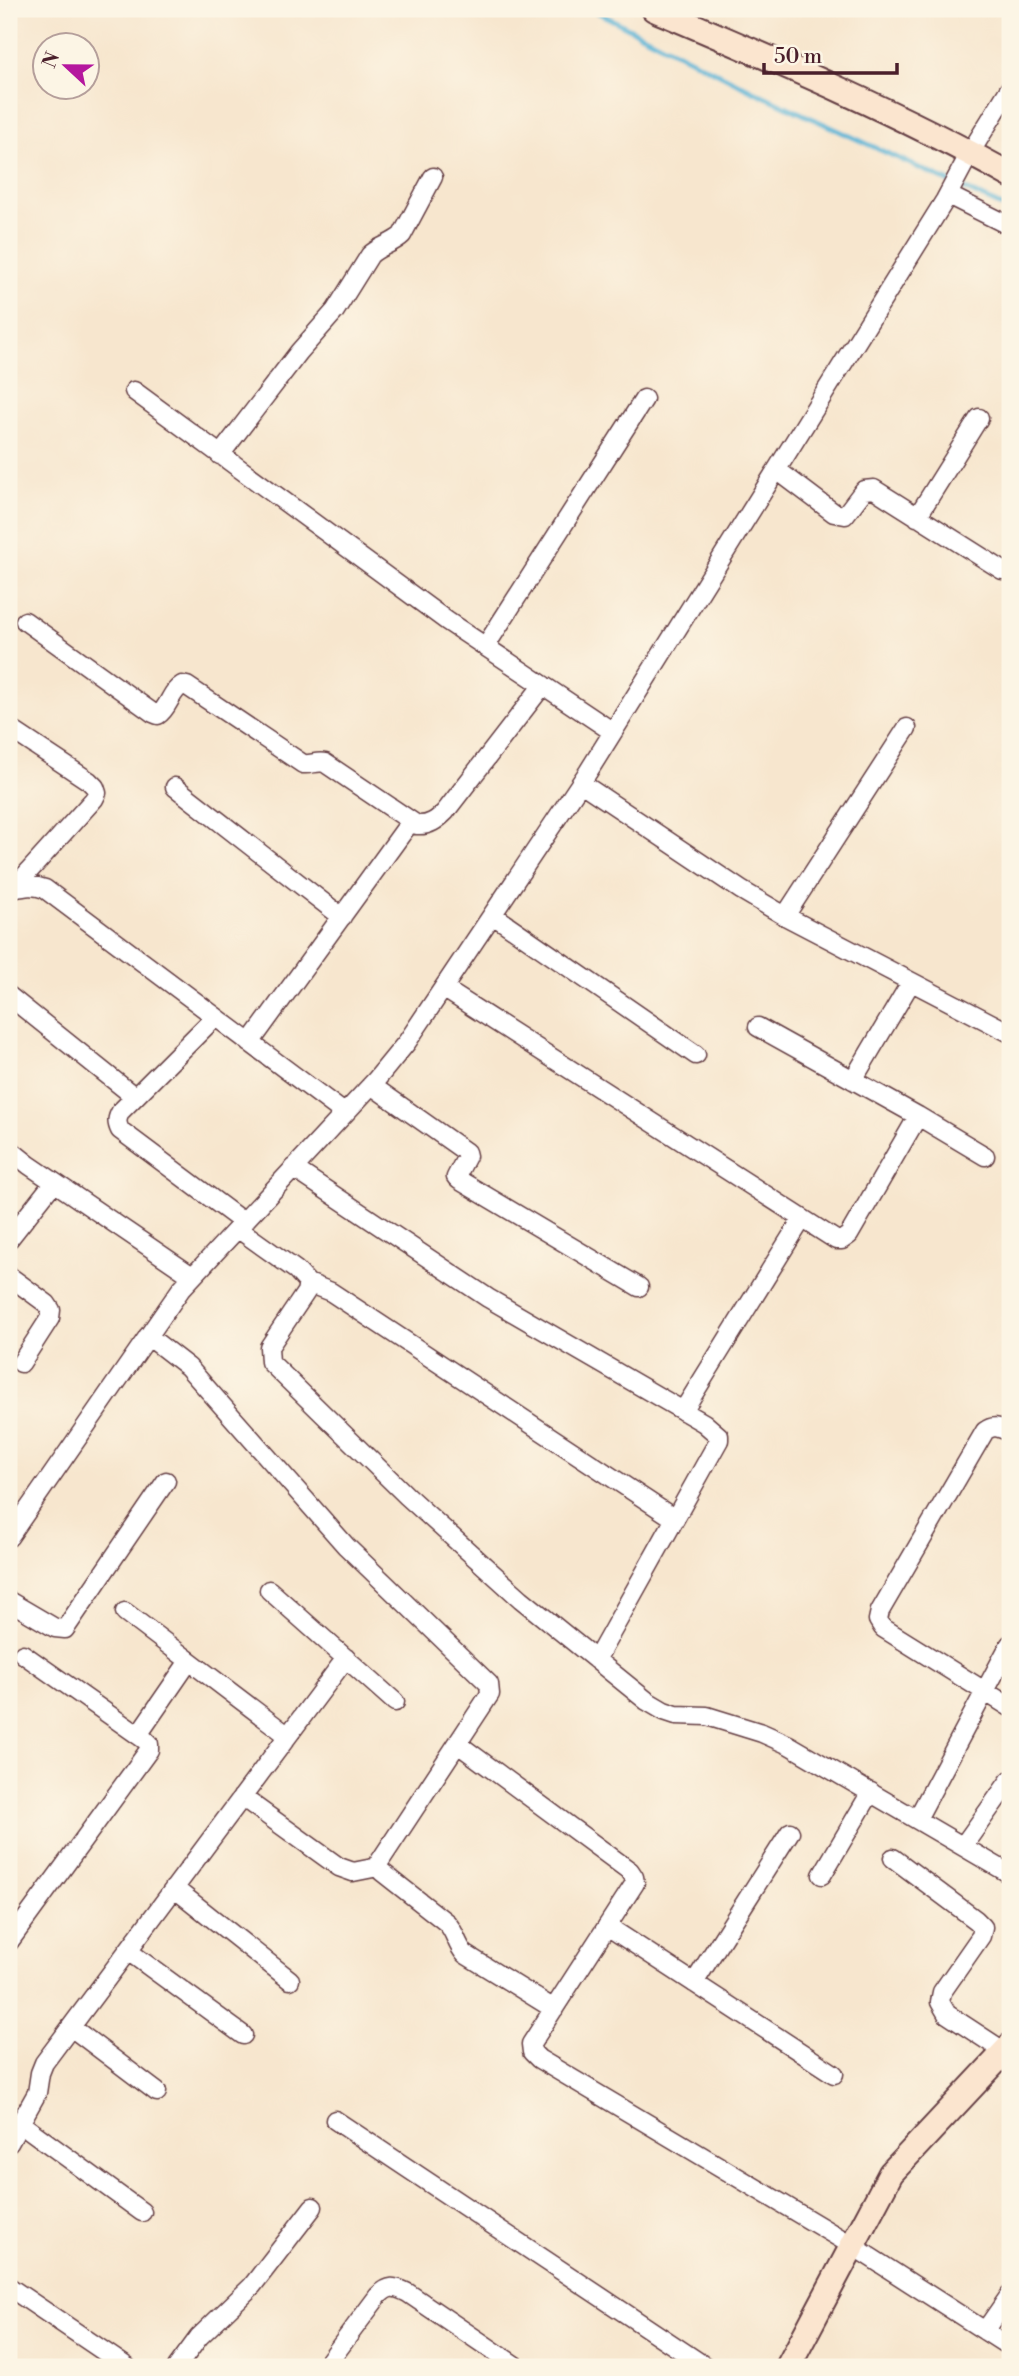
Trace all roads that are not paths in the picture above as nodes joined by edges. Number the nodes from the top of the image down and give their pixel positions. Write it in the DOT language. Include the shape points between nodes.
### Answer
graph roads {
  1 [pos="654,9"];
  2 [pos="1010,88"];
  3 [pos="969,156"];
  4 [pos="1010,175"];
  5 [pos="433,177"];
  6 [pos="950,192"];
  7 [pos="1010,226"];
  8 [pos="134,391"];
  9 [pos="644,399"];
  10 [pos="979,418"];
  11 [pos="220,455"];
  12 [pos="777,470"];
  13 [pos="917,517"];
  14 [pos="1002,570"];
  15 [pos="25,621"];
  16 [pos="485,647"];
  17 [pos="543,685"];
  18 [pos="9,728"];
  19 [pos="907,728"];
  20 [pos="613,732"];
  21 [pos="581,783"];
  22 [pos="175,787"];
  23 [pos="411,821"];
  24 [pos="10,891"];
  25 [pos="493,915"];
  26 [pos="785,916"];
  27 [pos="342,917"];
  28 [pos="911,982"];
  29 [pos="443,988"];
  30 [pos="9,996"];
  31 [pos="215,1017"];
  32 [pos="758,1027"];
  33 [pos="1010,1032"];
  34 [pos="250,1044"];
  35 [pos="696,1055"];
  36 [pos="853,1080"];
  37 [pos="371,1085"];
  38 [pos="135,1097"];
  39 [pos="344,1114"];
  40 [pos="918,1116"];
  41 [pos="9,1149"];
  42 [pos="985,1156"];
  43 [pos="293,1168"];
  44 [pos="54,1182"];
  45 [pos="802,1219"];
  46 [pos="240,1225"];
  47 [pos="9,1239"];
  48 [pos="9,1276"];
  49 [pos="192,1276"];
  50 [pos="308,1283"];
  51 [pos="639,1287"];
  52 [pos="148,1336"];
  53 [pos="21,1363"];
  54 [pos="683,1411"];
  55 [pos="1010,1432"];
  56 [pos="166,1481"];
  57 [pos="675,1519"];
  58 [pos="9,1537"];
  59 [pos="269,1590"];
  60 [pos="9,1601"];
  61 [pos="125,1612"];
  62 [pos="1010,1644"];
  63 [pos="23,1654"];
  64 [pos="346,1658"];
  65 [pos="596,1660"];
  66 [pos="189,1661"];
  67 [pos="985,1692"];
  68 [pos="395,1702"];
  69 [pos="1010,1707"];
  70 [pos="138,1735"];
  71 [pos="287,1735"];
  72 [pos="458,1744"];
  73 [pos="1010,1780"];
  74 [pos="871,1792"];
  75 [pos="242,1797"];
  76 [pos="916,1819"];
  77 [pos="790,1832"];
  78 [pos="963,1846"];
  79 [pos="892,1858"];
  80 [pos="378,1867"];
  81 [pos="1010,1874"];
  82 [pos="822,1875"];
  83 [pos="174,1888"];
  84 [pos="607,1926"];
  85 [pos="9,1942"];
  86 [pos="128,1951"];
  87 [pos="290,1980"];
  88 [pos="694,1983"];
  89 [pos="554,2009"];
  90 [pos="71,2026"];
  91 [pos="243,2035"];
  92 [pos="1008,2049"];
  93 [pos="834,2074"];
  94 [pos="157,2092"];
  95 [pos="335,2120"];
  96 [pos="20,2123"];
  97 [pos="9,2143"];
  98 [pos="313,2207"];
  99 [pos="142,2212"];
  100 [pos="853,2246"];
  101 [pos="9,2287"];
  102 [pos="1010,2295"];
  103 [pos="985,2331"];
  104 [pos="1010,2347"];
  105 [pos="127,2367"];
  106 [pos="177,2367"];
  107 [pos="325,2367"];
  108 [pos="517,2367"];
  109 [pos="706,2367"];
  110 [pos="788,2367"];
  1 -- 3 [label="street" via="947,139"];
  2 -- 3 [label="street"];
  3 -- 4 [label="street"];
  3 -- 6 [label="street"];
  5 -- 11 [label="street" via="402,235 370,255 335,311"];
  6 -- 7 [label="street"];
  6 -- 12 [label="street"];
  8 -- 11 [label="street"];
  9 -- 16 [label="street"];
  10 -- 13 [label="street"];
  11 -- 16 [label="street"];
  12 -- 13 [label="street" via="834,513 845,515 864,490 874,489"];
  12 -- 20 [label="street"];
  13 -- 14 [label="street"];
  15 -- 23 [label="street" via="153,713 162,712 177,688 187,686 303,764 325,763"];
  16 -- 17 [label="street"];
  17 -- 20 [label="street"];
  17 -- 23 [label="street" via="445,812 425,825"];
  18 -- 24 [label="street" via="89,781 97,793"];
  19 -- 26 [label="street"];
  20 -- 21 [label="street"];
  21 -- 25 [label="street"];
  21 -- 26 [label="street"];
  22 -- 27 [label="street"];
  23 -- 27 [label="street"];
  24 -- 31 [label="street" via="26,885 45,889"];
  25 -- 29 [label="street"];
  25 -- 35 [label="street"];
  26 -- 28 [label="street"];
  27 -- 34 [label="street"];
  28 -- 33 [label="street"];
  28 -- 36 [label="street"];
  29 -- 37 [label="street"];
  29 -- 45 [label="street"];
  30 -- 38 [label="street"];
  31 -- 34 [label="street"];
  31 -- 38 [label="street"];
  32 -- 36 [label="street"];
  34 -- 39 [label="street"];
  36 -- 40 [label="street"];
  37 -- 39 [label="street"];
  37 -- 51 [label="street" via="466,1152 456,1177 459,1180"];
  38 -- 46 [label="street" via="117,1117 120,1130"];
  39 -- 43 [label="street"];
  40 -- 42 [label="street"];
  40 -- 45 [label="street" via="849,1235 835,1240"];
  41 -- 44 [label="street"];
  43 -- 46 [label="street"];
  43 -- 54 [label="street" via="488,1298"];
  44 -- 47 [label="street"];
  44 -- 49 [label="street"];
  45 -- 54 [label="street"];
  46 -- 49 [label="street"];
  46 -- 50 [label="street"];
  48 -- 53 [label="street" via="51,1310"];
  49 -- 52 [label="street"];
  50 -- 57 [label="street" via="331,1292"];
  50 -- 65 [label="street" via="269,1347 270,1362 407,1496"];
  52 -- 58 [label="street"];
  52 -- 72 [label="street" via="188,1367 346,1546 489,1684 490,1694"];
  54 -- 57 [label="street" via="713,1430 719,1440"];
  55 -- 67 [label="street" via="996,1426 985,1431 878,1620 883,1628"];
  56 -- 60 [label="street" via="65,1629 55,1628"];
  57 -- 65 [label="street"];
  59 -- 64 [label="street"];
  61 -- 66 [label="street"];
  62 -- 67 [label="street"];
  63 -- 70 [label="street"];
  64 -- 68 [label="street"];
  64 -- 71 [label="street"];
  65 -- 74 [label="street" via="664,1711 707,1716 762,1733"];
  66 -- 70 [label="street"];
  66 -- 71 [label="street"];
  67 -- 69 [label="street"];
  67 -- 76 [label="street"];
  70 -- 85 [label="street" via="149,1744 149,1751"];
  71 -- 75 [label="street"];
  72 -- 80 [label="street"];
  72 -- 84 [label="street" via="630,1871 635,1883"];
  73 -- 78 [label="street"];
  74 -- 76 [label="street"];
  74 -- 82 [label="street"];
  75 -- 80 [label="street" via="339,1867 353,1872"];
  75 -- 83 [label="street"];
  76 -- 78 [label="street"];
  77 -- 88 [label="street"];
  78 -- 81 [label="street"];
  79 -- 92 [label="street" via="983,1927 940,2002 947,2014"];
  80 -- 89 [label="street" via="447,1923 465,1954"];
  83 -- 86 [label="street"];
  83 -- 87 [label="street"];
  84 -- 88 [label="street"];
  84 -- 89 [label="street"];
  86 -- 90 [label="street"];
  86 -- 91 [label="street"];
  88 -- 93 [label="street"];
  89 -- 100 [label="street" via="531,2045 538,2059"];
  90 -- 94 [label="street"];
  90 -- 96 [label="street" via="44,2063 37,2093"];
  92 -- 100 [label="street" via="891,2173"];
  95 -- 109 [label="street"];
  96 -- 97 [label="street"];
  96 -- 99 [label="street"];
  98 -- 106 [label="street" via="252,2286 199,2337"];
  100 -- 103 [label="street"];
  100 -- 110 [label="street"];
  101 -- 105 [label="street"];
  102 -- 103 [label="street"];
  103 -- 104 [label="street"];
  107 -- 108 [label="street" via="378,2296 395,2286"];
}
